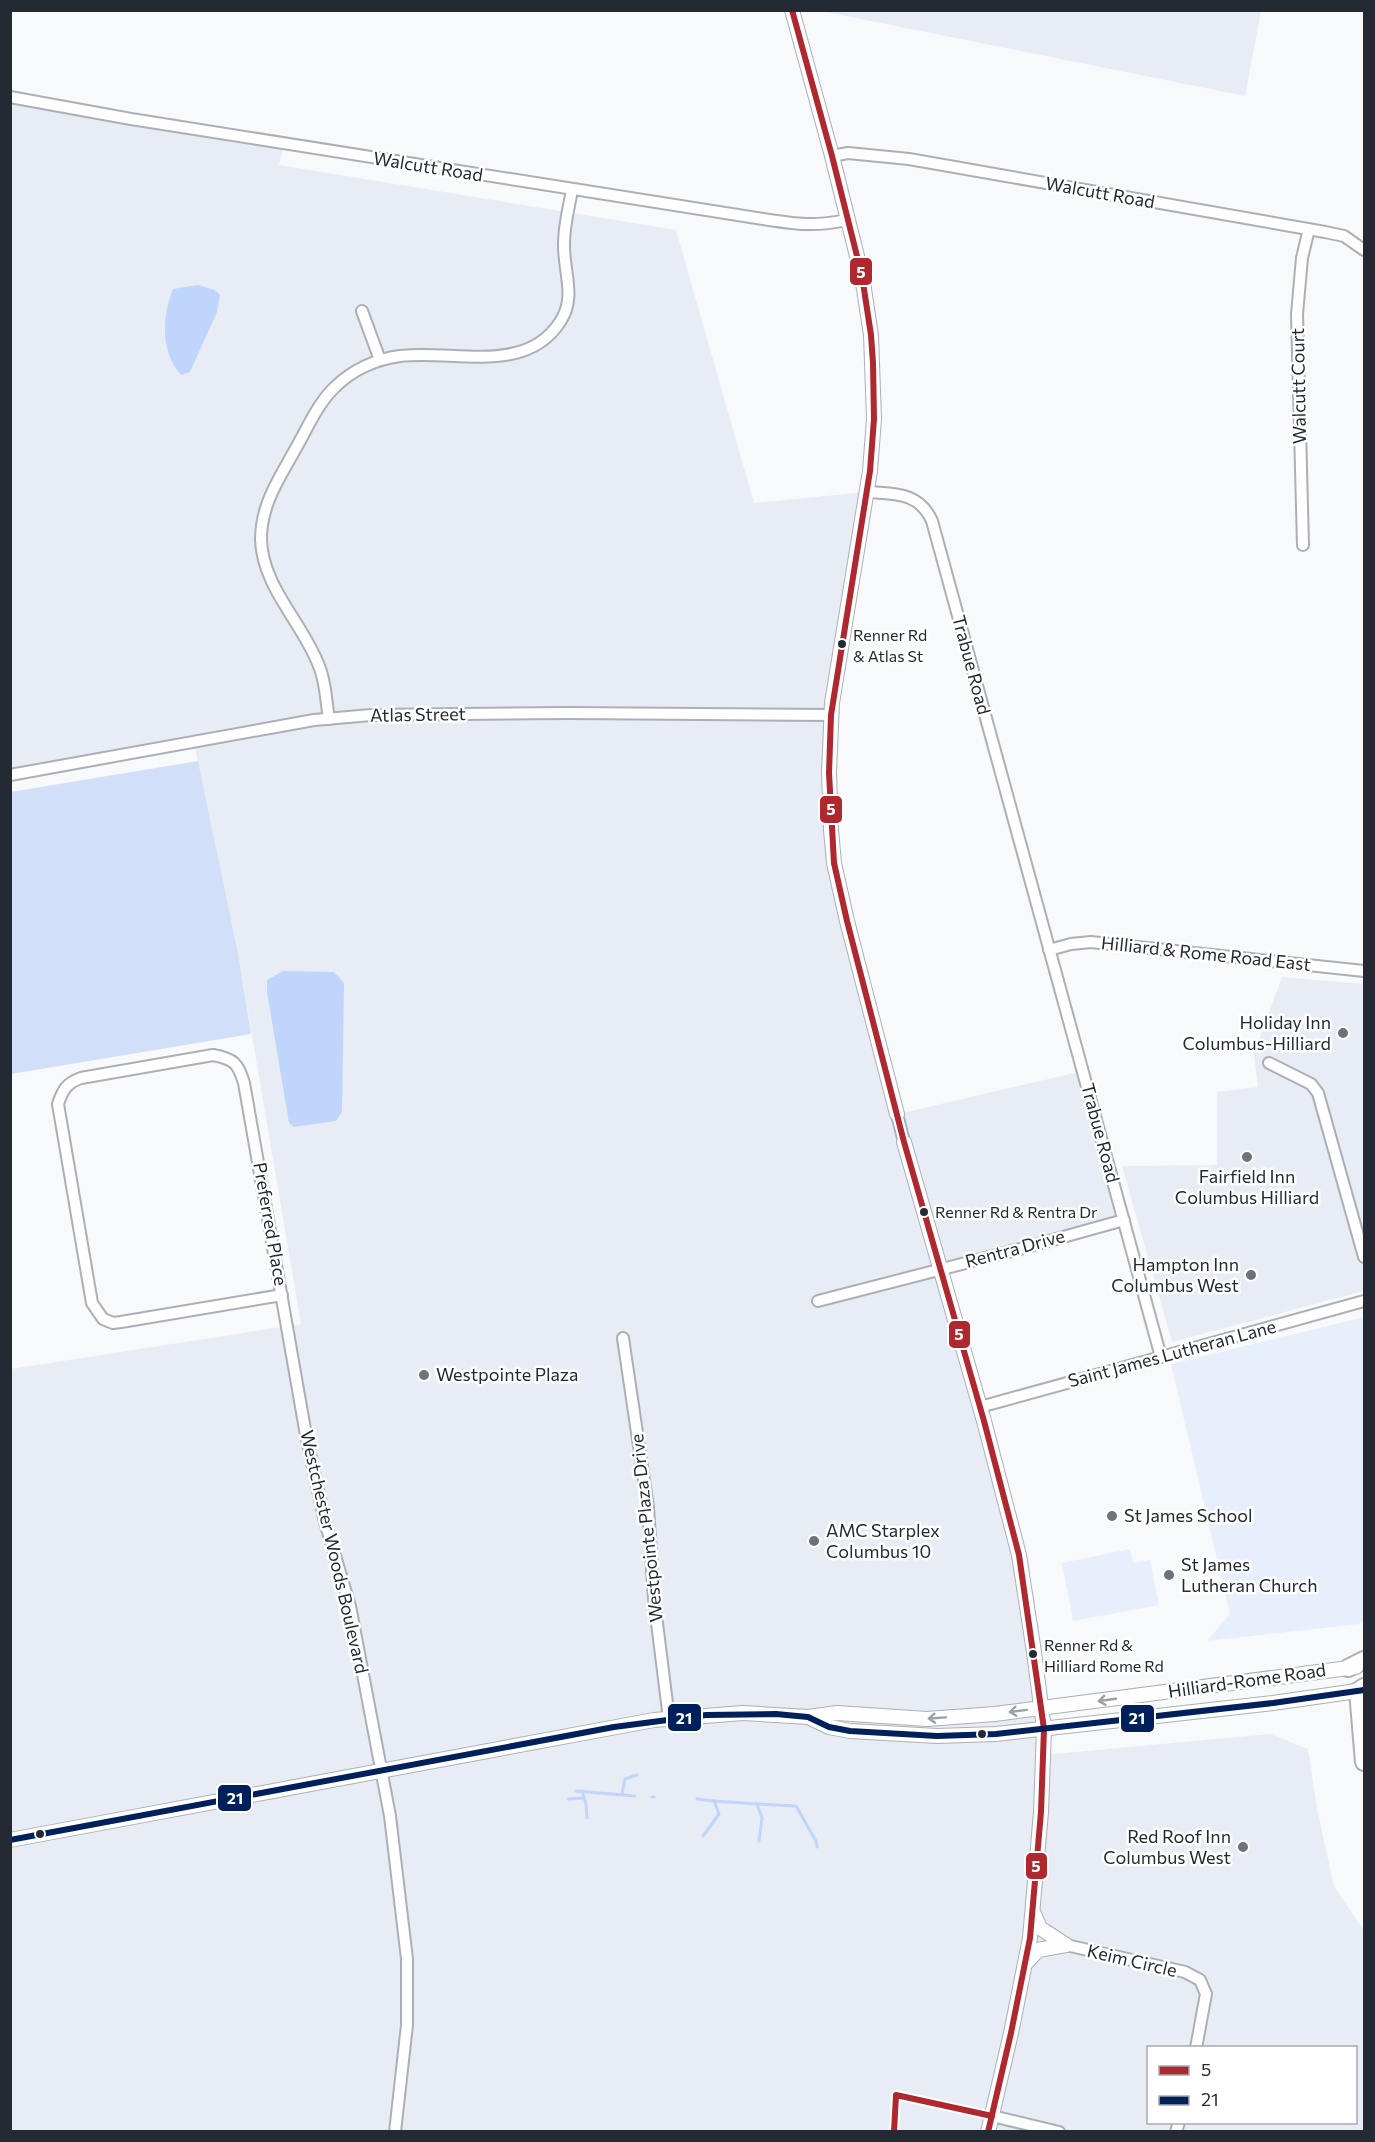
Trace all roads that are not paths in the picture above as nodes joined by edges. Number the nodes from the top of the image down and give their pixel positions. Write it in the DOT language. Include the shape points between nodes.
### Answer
graph roads {
  1 [pos="792,10"];
  2 [pos="10,97"];
  3 [pos="832,156"];
  4 [pos="572,189"];
  5 [pos="847,220"];
  6 [pos="1309,229"];
  7 [pos="1365,250"];
  8 [pos="362,312"];
  9 [pos="380,360"];
  10 [pos="867,492"];
  11 [pos="1302,545"];
  12 [pos="831,715"];
  13 [pos="328,719"];
  14 [pos="10,775"];
  15 [pos="1049,951"];
  16 [pos="1365,971"];
  17 [pos="1269,1063"];
  18 [pos="897,1114"];
  19 [pos="904,1142"];
  20 [pos="1124,1220"];
  21 [pos="1365,1257"];
  22 [pos="941,1268"];
  23 [pos="282,1295"];
  24 [pos="818,1301"];
  25 [pos="1365,1301"];
  26 [pos="623,1338"];
  27 [pos="1161,1357"];
  28 [pos="980,1407"];
  29 [pos="1365,1660"];
  30 [pos="1356,1667"];
  31 [pos="1362,1689"];
  32 [pos="1041,1708"];
  33 [pos="808,1717"];
  34 [pos="669,1719"];
  35 [pos="1044,1729"];
  36 [pos="1365,1762"];
  37 [pos="381,1771"];
  38 [pos="10,1840"];
  39 [pos="1034,1912"];
  40 [pos="1066,1945"];
  41 [pos="1027,1962"];
  42 [pos="1196,2046"];
  43 [pos="992,2116"];
  44 [pos="395,2132"];
  45 [pos="988,2132"];
  46 [pos="1059,2132"];
  1 -- 3 [label="main road"];
  2 -- 4 [label="street, Walcutt Road"];
  3 -- 5 [label="main road"];
  3 -- 6 [label="street, Walcutt Road" via="848,153 909,159"];
  4 -- 5 [label="street, Walcutt Road" via="808,226"];
  4 -- 9 [label="street" via="564,243 568,307 548,337 531,349 510,354"];
  5 -- 10 [label="main road" via="871,335 874,419"];
  6 -- 7 [label="street, Walcutt Road" via="1344,236"];
  6 -- 11 [label="street, Walcutt Court" via="1302,258 1298,314"];
  8 -- 9 [label="street"];
  9 -- 13 [label="street" via="340,383 319,407 269,495 263,518 265,563 319,664"];
  10 -- 12 [label="main road"];
  10 -- 15 [label="street, Trabue Road" via="910,498 927,511 932,521"];
  12 -- 13 [label="street, Atlas Street" via="426,714"];
  12 -- 18 [label="main road" via="829,773 834,863"];
  13 -- 14 [label="street, Atlas Street"];
  15 -- 16 [label="street, Hilliard & Rome Road East" via="1091,942"];
  15 -- 20 [label="street, Trabue Road"];
  17 -- 21 [label="street" via="1311,1084 1318,1093"];
  18 -- 19 [label="street"];
  19 -- 22 [label="main road"];
  20 -- 22 [label="street, Rentra Drive"];
  20 -- 27 [label="street, Trabue Road"];
  22 -- 24 [label="street"];
  22 -- 28 [label="main road"];
  23 -- 23 [label="street, Preferred Place" via="239,1068 229,1059 213,1055 196,1057 81,1078 62,1089 58,1104 75,1207 93,1303 103,1319 121,1322"];
  23 -- 37 [label="street, Westchester Woods Boulevard" via="320,1502 350,1606"];
  25 -- 27 [label="street, Saint James Lutheran Lane"];
  26 -- 34 [label="street, Westpointe Plaza Drive" via="648,1507 654,1599"];
  27 -- 28 [label="street, Saint James Lutheran Lane"];
  28 -- 32 [label="main road" via="1019,1555"];
  29 -- 30 [label="highway"];
  30 -- 32 [label="main road, Hilliard-Rome Road, one-way"];
  31 -- 35 [label="main road, Hilliard-Rome Road"];
  31 -- 36 [label="highway"];
  32 -- 33 [label="main road, Hilliard-Rome Road, one-way" via="927,1719 837,1713"];
  32 -- 35 [label="main road"];
  33 -- 34 [label="main road, Hilliard-Rome Road" via="743,1713"];
  33 -- 35 [label="main road, Hilliard-Rome Road" via="829,1727 876,1733 937,1736"];
  34 -- 37 [label="main road, Hilliard-Rome Road"];
  35 -- 39 [label="main road"];
  37 -- 38 [label="main road, Hilliard-Rome Road"];
  37 -- 44 [label="street, Westchester Woods Boulevard" via="407,1959 406,2025"];
  39 -- 40 [label="main road" via="1040,1928"];
  39 -- 41 [label="main road"];
  40 -- 41 [label="main road" via="1038,1950"];
  40 -- 42 [label="street, Keim Circle" via="1185,1972 1200,1980 1206,1994"];
  41 -- 43 [label="main road"];
  43 -- 45 [label="main road"];
  43 -- 46 [label="street"];
}
